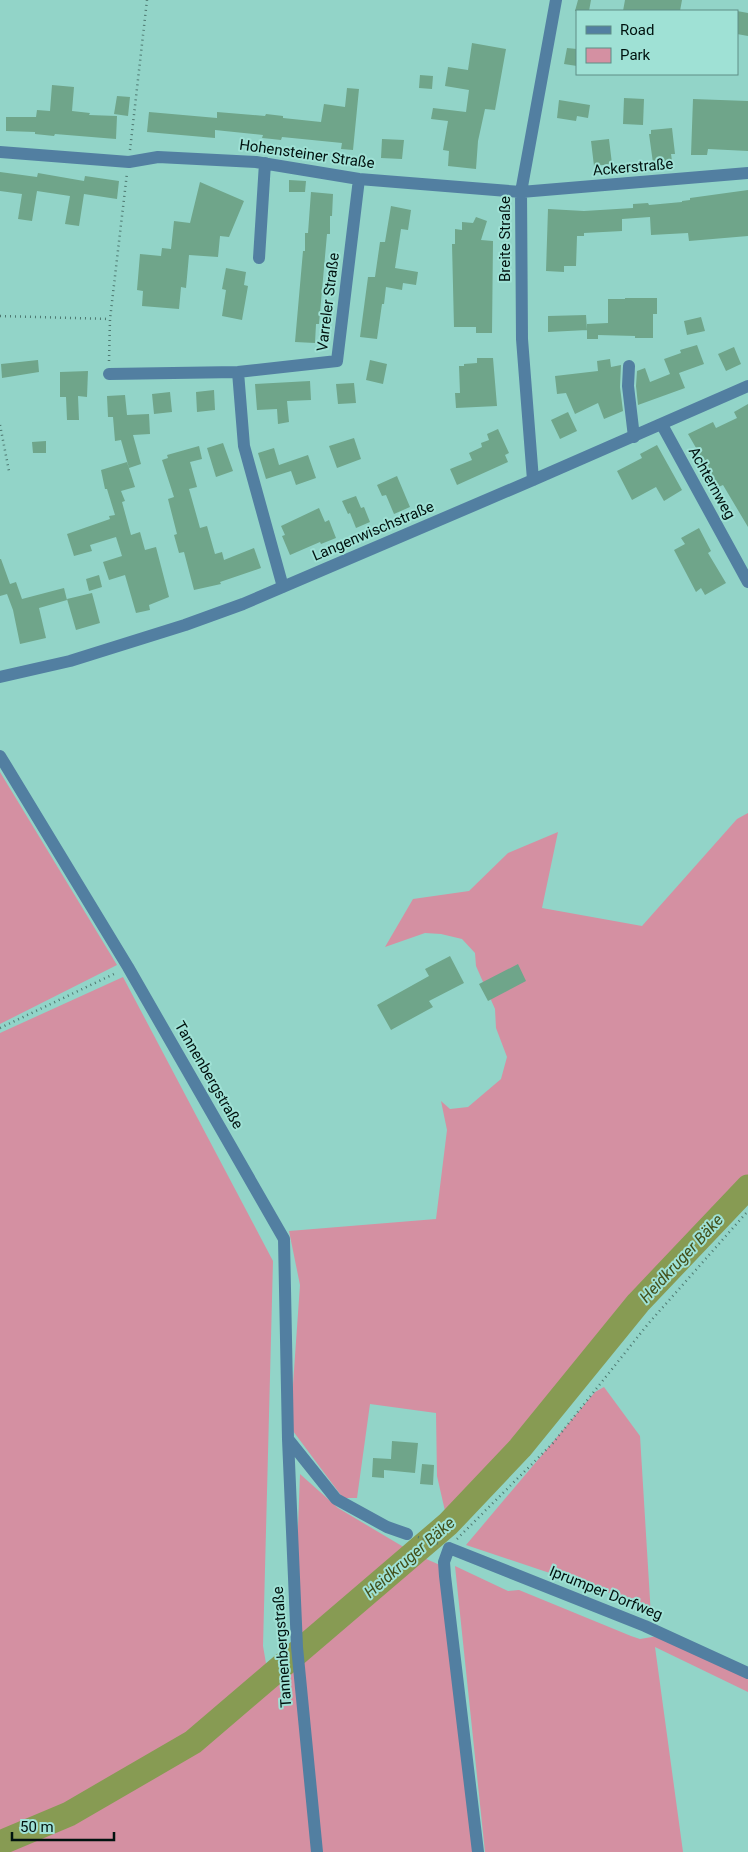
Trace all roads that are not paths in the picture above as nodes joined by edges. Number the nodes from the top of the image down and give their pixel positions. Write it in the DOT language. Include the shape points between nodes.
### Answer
graph roads {
  1 [pos="556,0"];
  2 [pos="0,152"];
  3 [pos="265,163"];
  4 [pos="748,173"];
  5 [pos="360,179"];
  6 [pos="521,192"];
  7 [pos="259,258"];
  8 [pos="629,366"];
  9 [pos="238,372"];
  10 [pos="109,374"];
  11 [pos="748,386"];
  12 [pos="662,425"];
  13 [pos="634,437"];
  14 [pos="533,480"];
  15 [pos="748,582"];
  16 [pos="283,587"];
  17 [pos="0,677"];
  18 [pos="0,756"];
  19 [pos="288,1439"];
  20 [pos="407,1534"];
  21 [pos="748,1673"];
  22 [pos="317,1852"];
  23 [pos="478,1852"];
  1 -- 6 [label="street, Breite Straße"];
  2 -- 3 [label="street, Hohensteiner Straße" via="129,162 158,157"];
  3 -- 5 [label="street, Hohensteiner Straße"];
  3 -- 7 [label="street"];
  4 -- 6 [label="street, Ackerstraße"];
  5 -- 6 [label="street, Hohensteiner Straße"];
  5 -- 9 [label="street, Varreler Straße" via="337,361"];
  6 -- 14 [label="street, Breite Straße" via="522,339"];
  8 -- 13 [label="street"];
  9 -- 10 [label="street, Varreler Straße"];
  9 -- 16 [label="street" via="244,446"];
  11 -- 12 [label="street, Langenwischstraße"];
  12 -- 13 [label="street, Langenwischstraße"];
  12 -- 15 [label="street, Achternweg"];
  13 -- 14 [label="street, Langenwischstraße"];
  14 -- 16 [label="street, Langenwischstraße"];
  16 -- 17 [label="street, Langenwischstraße" via="185,625 70,661"];
  18 -- 19 [label="street, Tannenbergstraße" via="128,967 284,1239"];
  19 -- 20 [label="street" via="336,1499 387,1527"];
  19 -- 22 [label="street, Tannenbergstraße" via="297,1646"];
  21 -- 23 [label="street, Iprumper Dorfweg" via="645,1626 445,1546 444,1576"];
}
